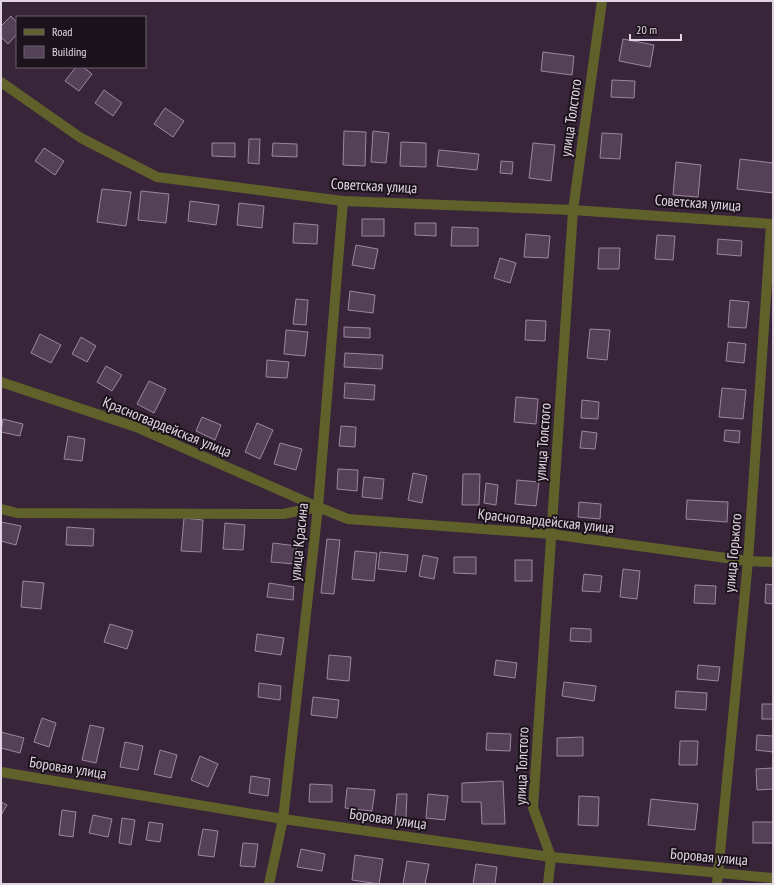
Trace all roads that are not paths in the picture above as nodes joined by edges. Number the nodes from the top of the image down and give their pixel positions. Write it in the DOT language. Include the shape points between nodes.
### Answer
graph roads {
  1 [pos="602,1"];
  2 [pos="1,82"];
  3 [pos="343,201"];
  4 [pos="573,210"];
  5 [pos="772,224"];
  6 [pos="1,382"];
  7 [pos="318,507"];
  8 [pos="1,509"];
  9 [pos="551,534"];
  10 [pos="748,560"];
  11 [pos="773,562"];
  12 [pos="1,772"];
  13 [pos="283,819"];
  14 [pos="551,857"];
  15 [pos="773,878"];
  16 [pos="718,879"];
  17 [pos="270,884"];
  18 [pos="548,884"];
  1 -- 4 [label="street, улица Толстого"];
  2 -- 3 [label="street, Советская улица" via="81,138 157,177"];
  3 -- 4 [label="street, Советская улица"];
  3 -- 7 [label="street, улица Красина"];
  4 -- 5 [label="street, Советская улица"];
  4 -- 9 [label="street, улица Толстого"];
  5 -- 10 [label="street, улица Горького"];
  6 -- 7 [label="street, Красногвардейская улица" via="136,427"];
  7 -- 8 [label="street" via="283,514 17,513"];
  7 -- 9 [label="street, Красногвардейская улица" via="348,519"];
  7 -- 13 [label="street, улица Красина"];
  9 -- 10 [label="street, Красногвардейская улица"];
  9 -- 14 [label="street, улица Толстого" via="533,808"];
  10 -- 11 [label="street, Красногвардейская улица"];
  10 -- 16 [label="street, улица Горького"];
  12 -- 13 [label="street, Боровая улица"];
  13 -- 14 [label="street, Боровая улица"];
  13 -- 17 [label="street, улица Красина"];
  14 -- 16 [label="street, Боровая улица"];
  14 -- 18 [label="street, улица Толстого"];
  15 -- 16 [label="street, Боровая улица"];
}
